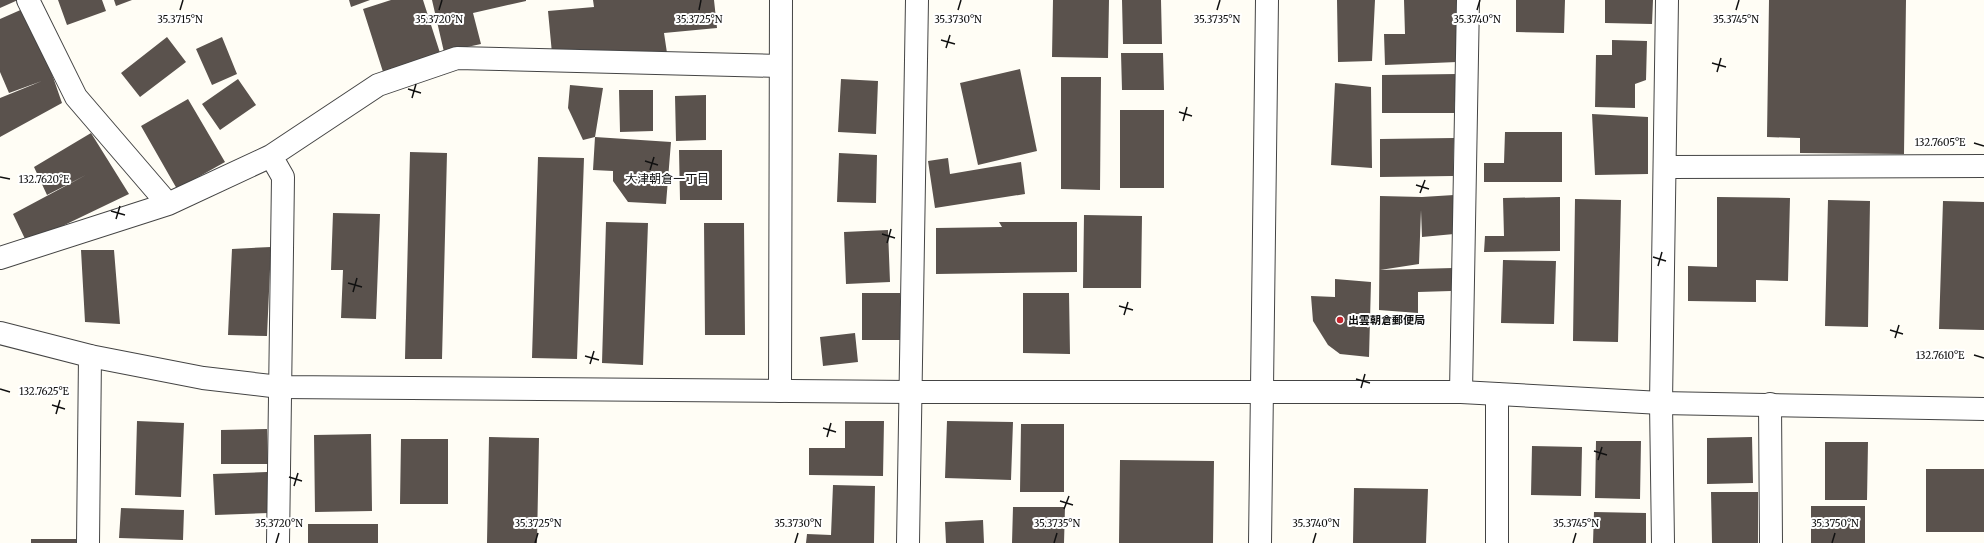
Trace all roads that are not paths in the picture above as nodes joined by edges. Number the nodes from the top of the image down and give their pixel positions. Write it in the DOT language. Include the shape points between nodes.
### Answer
graph roads {
  1 [pos="28,0"];
  2 [pos="780,0"];
  3 [pos="918,0"];
  4 [pos="1267,0"];
  5 [pos="1468,0"];
  6 [pos="1667,0"];
  7 [pos="779,66"];
  8 [pos="271,156"];
  9 [pos="1984,166"];
  10 [pos="1664,167"];
  11 [pos="168,204"];
  12 [pos="0,258"];
  13 [pos="0,333"];
  14 [pos="90,356"];
  15 [pos="280,388"];
  16 [pos="780,391"];
  17 [pos="1261,391"];
  18 [pos="911,392"];
  19 [pos="1461,392"];
  20 [pos="1497,394"];
  21 [pos="1661,403"];
  22 [pos="1770,404"];
  23 [pos="1984,409"];
  24 [pos="88,543"];
  25 [pos="278,543"];
  26 [pos="908,543"];
  27 [pos="1260,543"];
  28 [pos="1497,543"];
  29 [pos="1663,543"];
  30 [pos="1771,543"];
  1 -- 11 [label="street" via="76,97"];
  2 -- 7 [label="street"];
  3 -- 18 [label="street"];
  4 -- 17 [label="street"];
  5 -- 19 [label="street"];
  6 -- 10 [label="street"];
  7 -- 8 [label="street" via="457,58 378,85"];
  7 -- 16 [label="street"];
  8 -- 11 [label="street"];
  8 -- 15 [label="street" via="283,177"];
  9 -- 10 [label="street"];
  10 -- 21 [label="street"];
  11 -- 12 [label="street"];
  13 -- 14 [label="street"];
  14 -- 15 [label="street" via="203,378"];
  14 -- 24 [label="street"];
  15 -- 16 [label="street"];
  15 -- 25 [label="street"];
  16 -- 18 [label="street"];
  17 -- 18 [label="street"];
  17 -- 19 [label="street"];
  17 -- 27 [label="street"];
  18 -- 26 [label="street"];
  19 -- 20 [label="street"];
  20 -- 21 [label="street"];
  20 -- 28 [label="street"];
  21 -- 22 [label="street"];
  21 -- 29 [label="street"];
  22 -- 23 [label="street"];
  22 -- 30 [label="street"];
}
